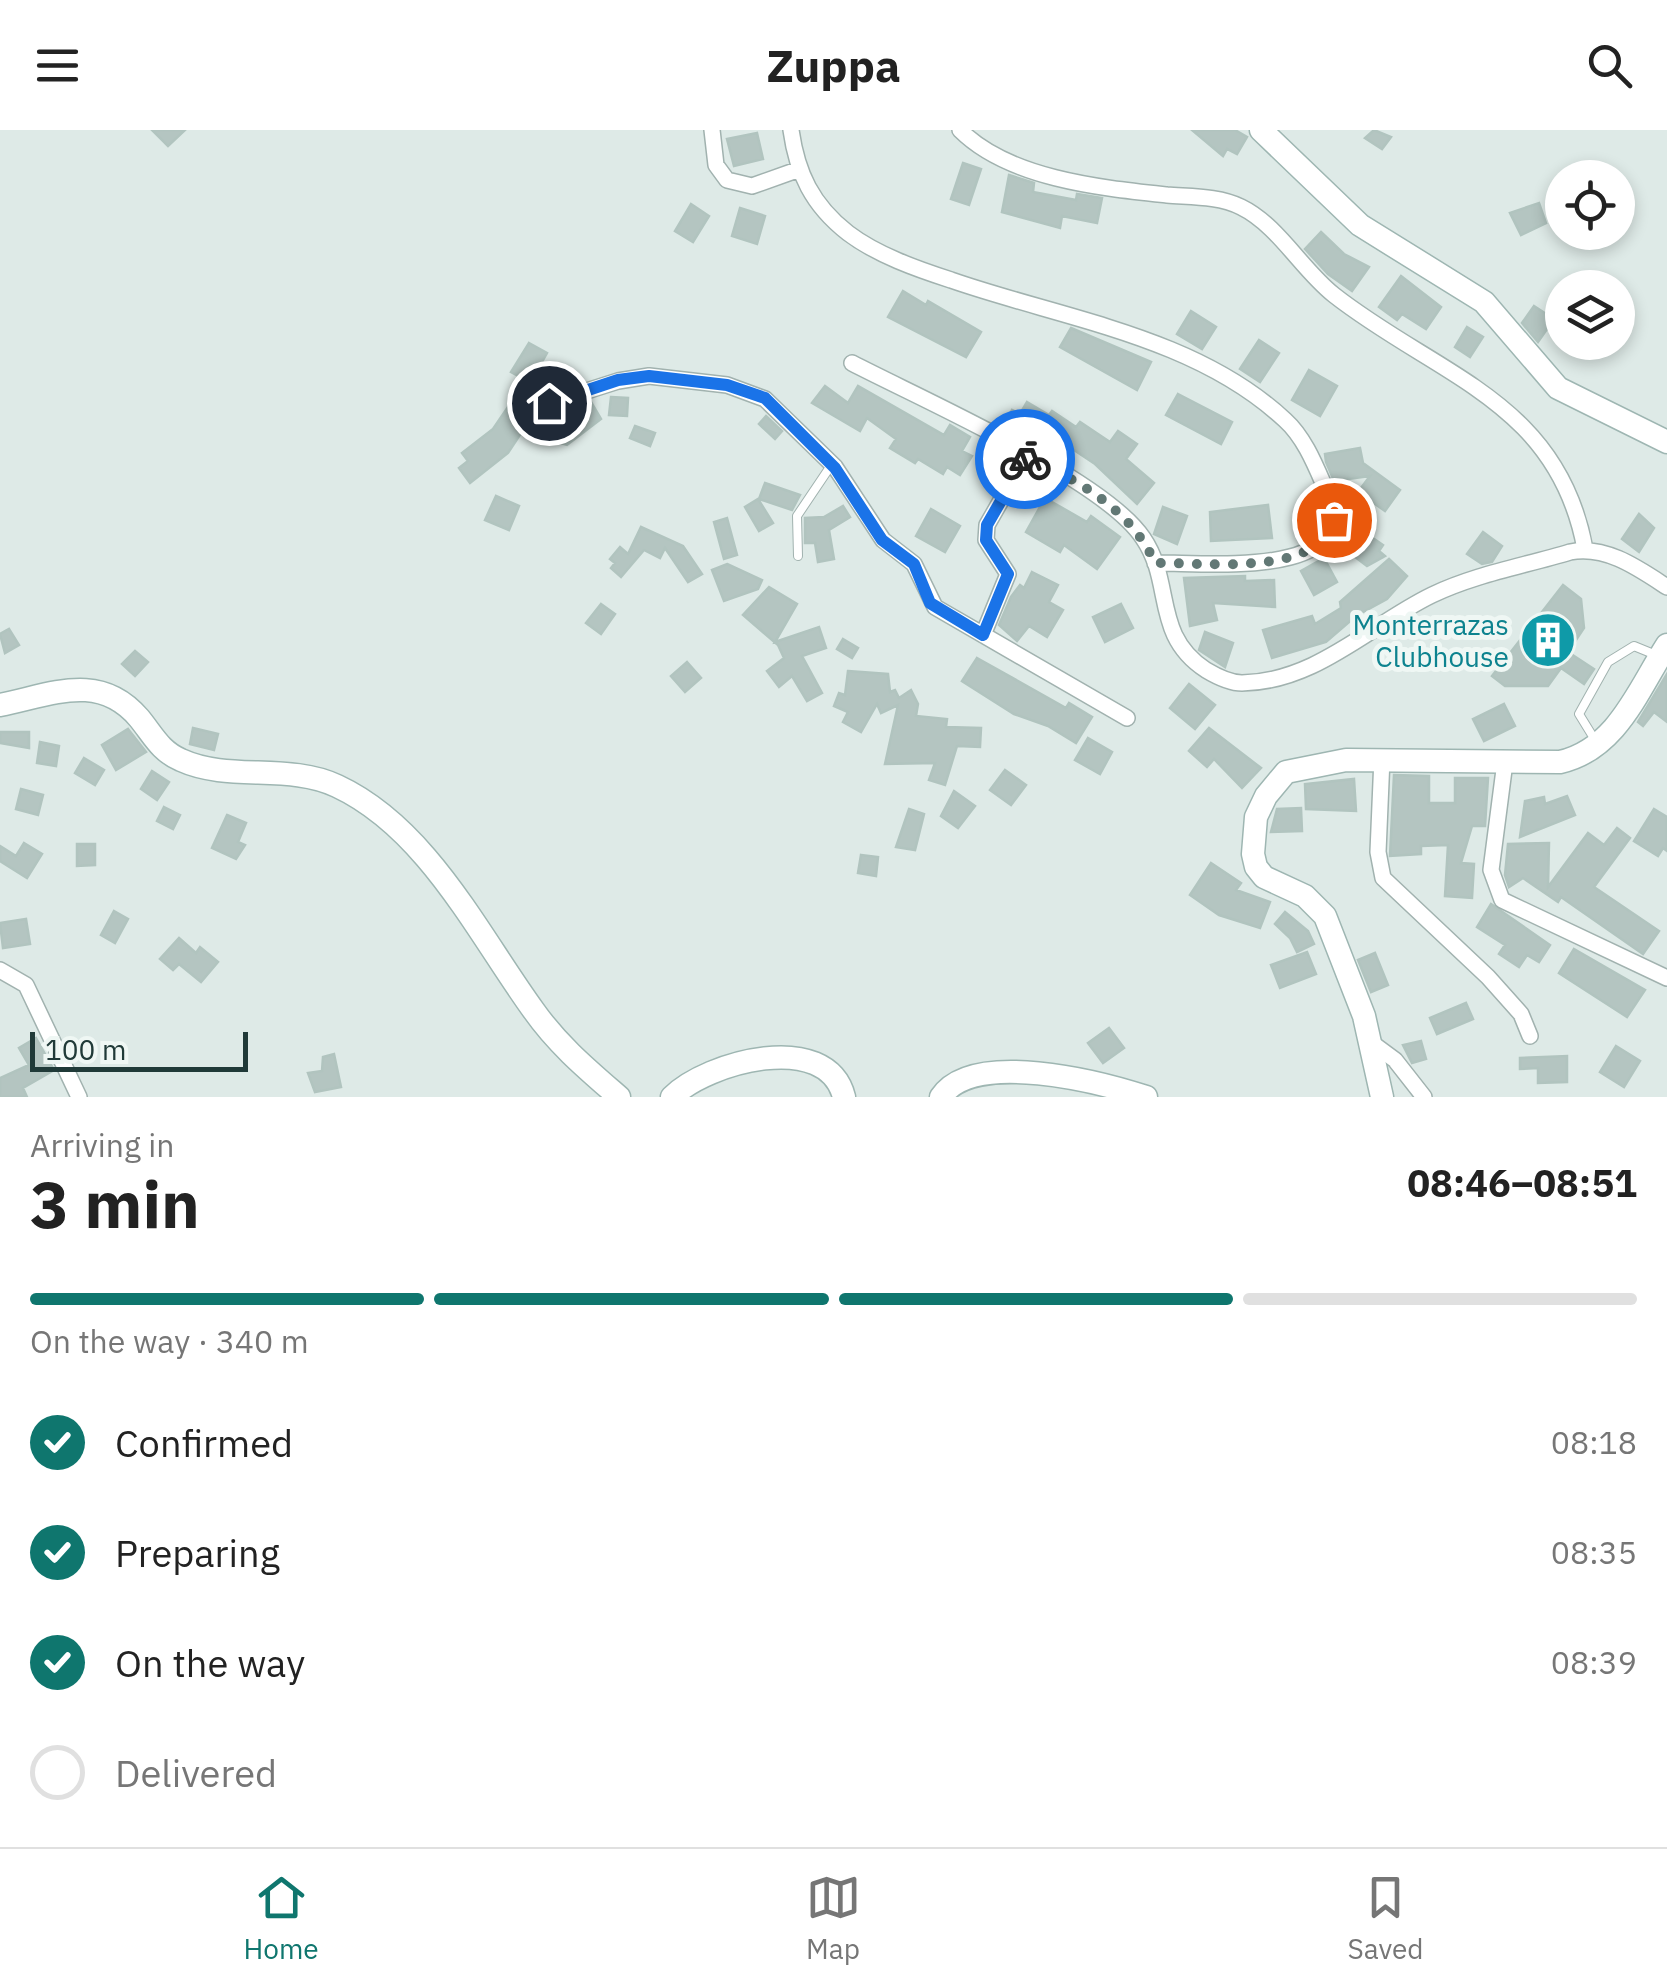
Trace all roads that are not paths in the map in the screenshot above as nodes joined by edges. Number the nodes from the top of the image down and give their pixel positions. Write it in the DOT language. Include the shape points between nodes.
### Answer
graph roads {
  1 [pos="712,130"];
  2 [pos="791,130"];
  3 [pos="960,130"];
  4 [pos="1261,130"];
  5 [pos="797,170"];
  6 [pos="852,363"];
  7 [pos="549,403"];
  8 [pos="1667,442"];
  9 [pos="1027,456"];
  10 [pos="832,464"];
  11 [pos="1585,550"];
  12 [pos="798,556"];
  13 [pos="1155,563"];
  14 [pos="1667,587"];
  15 [pos="983,635"];
  16 [pos="1663,651"];
  17 [pos="0,705"];
  18 [pos="1126,718"];
  19 [pos="1600,745"];
  20 [pos="1382,758"];
  21 [pos="1505,762"];
  22 [pos="0,970"];
  23 [pos="1667,978"];
  24 [pos="1530,1036"];
  25 [pos="1372,1043"];
  26 [pos="79,1097"];
  27 [pos="619,1097"];
  28 [pos="672,1097"];
  29 [pos="844,1097"];
  30 [pos="941,1097"];
  31 [pos="1146,1097"];
  32 [pos="1382,1097"];
  33 [pos="1424,1097"];
  1 -- 5 [label="street" via="716,166 727,180 752,186"];
  2 -- 5 [label="street"];
  3 -- 11 [label="street" via="1012,163 1067,179 1242,207 1334,296 1458,373 1523,426 1567,486"];
  4 -- 8 [label="street" via="1360,225 1484,302 1558,388"];
  5 -- 13 [label="street" via="849,233 902,262 1176,352 1288,422 1334,510 1332,532 1294,558"];
  6 -- 9 [label="street"];
  7 -- 10 [label="street" via="649,376 727,385 778,408"];
  9 -- 13 [label="street" via="1104,498 1143,537"];
  9 -- 15 [label="street" via="987,525 986,540 1008,574"];
  10 -- 12 [label="lane" via="797,516"];
  10 -- 15 [label="street" via="882,540 922,574 930,603"];
  11 -- 13 [label="street" via="1432,595 1348,649 1242,682 1215,676 1186,656 1172,634"];
  11 -- 14 [label="street" via="1613,556"];
  15 -- 18 [label="street"];
  16 -- 19 [label="street"];
  16 -- 19 [label="lane" via="1634,646 1608,662 1579,714"];
  17 -- 27 [label="street" via="99,688 181,760 310,777 358,798 397,825 566,1051"];
  19 -- 21 [label="street" via="1560,762"];
  20 -- 21 [label="street"];
  20 -- 24 [label="street" via="1378,852 1384,878 1488,977 1521,1014"];
  20 -- 25 [label="street" via="1286,772 1256,817 1253,854 1264,877 1305,896 1325,916"];
  21 -- 23 [label="street" via="1491,870 1502,900"];
  22 -- 26 [label="street" via="26,985"];
  25 -- 32 [label="street"];
  25 -- 33 [label="street"];
  28 -- 29 [label="street" via="698,1077 779,1056 832,1073"];
  30 -- 31 [label="street" via="958,1082 990,1072 1098,1083"];
}
